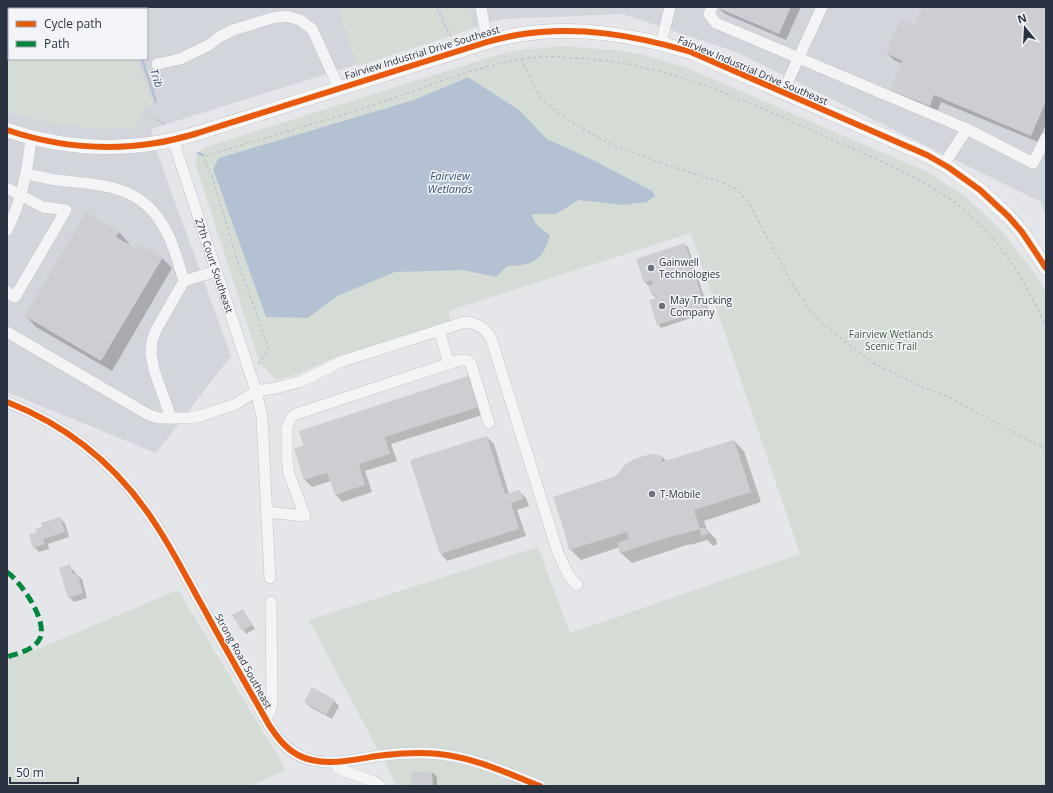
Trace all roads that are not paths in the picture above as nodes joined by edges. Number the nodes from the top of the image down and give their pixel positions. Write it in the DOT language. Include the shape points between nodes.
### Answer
graph roads {
  1 [pos="294,7"];
  2 [pos="481,7"];
  3 [pos="670,7"];
  4 [pos="712,7"];
  5 [pos="822,7"];
  6 [pos="286,16"];
  7 [pos="488,41"];
  8 [pos="661,43"];
  9 [pos="799,58"];
  10 [pos="157,64"];
  11 [pos="339,88"];
  12 [pos="783,92"];
  13 [pos="967,129"];
  14 [pos="7,130"];
  15 [pos="31,137"];
  16 [pos="1046,138"];
  17 [pos="173,140"];
  18 [pos="944,164"];
  19 [pos="27,174"];
  20 [pos="7,188"];
  21 [pos="21,196"];
  22 [pos="7,230"];
  23 [pos="1045,263"];
  24 [pos="216,270"];
  25 [pos="184,281"];
  26 [pos="7,292"];
  27 [pos="439,330"];
  28 [pos="7,332"];
  29 [pos="449,364"];
  30 [pos="256,391"];
  31 [pos="7,402"];
  32 [pos="171,418"];
  33 [pos="489,423"];
  34 [pos="266,512"];
  35 [pos="270,578"];
  36 [pos="577,585"];
  37 [pos="271,602"];
  38 [pos="264,717"];
  39 [pos="333,762"];
  40 [pos="380,786"];
  41 [pos="540,786"];
  1 -- 6 [label="street"];
  2 -- 7 [label="street"];
  3 -- 8 [label="street"];
  4 -- 9 [label="street" via="709,14 716,23"];
  5 -- 9 [label="street"];
  6 -- 10 [label="street" via="233,30 180,59"];
  6 -- 11 [label="street" via="300,20 312,29"];
  7 -- 8 [label="main road, Fairview Industrial Drive Southeast" via="517,35 576,31 615,34"];
  7 -- 11 [label="main road, Fairview Industrial Drive Southeast"];
  8 -- 12 [label="main road, Fairview Industrial Drive Southeast" via="691,52"];
  9 -- 12 [label="street"];
  9 -- 13 [label="street"];
  11 -- 17 [label="main road, Fairview Industrial Drive Southeast"];
  12 -- 18 [label="main road, Fairview Industrial Drive Southeast"];
  13 -- 16 [label="street" via="1033,163"];
  13 -- 18 [label="street"];
  14 -- 15 [label="main road, Fairview Industrial Drive Southeast"];
  15 -- 17 [label="main road, Fairview Industrial Drive Southeast" via="65,144 107,147"];
  15 -- 19 [label="street"];
  17 -- 24 [label="street, 27th Court Southeast"];
  18 -- 23 [label="main road, Fairview Industrial Drive Southeast" via="995,203 1022,232"];
  19 -- 21 [label="street"];
  19 -- 25 [label="street" via="55,180 106,185 126,191 142,201 154,211 163,225"];
  20 -- 21 [label="street"];
  21 -- 22 [label="street"];
  21 -- 26 [label="street" via="43,207 66,210 15,297"];
  24 -- 25 [label="street"];
  24 -- 30 [label="street, 27th Court Southeast"];
  25 -- 32 [label="street" via="152,341 154,370"];
  27 -- 29 [label="street"];
  27 -- 30 [label="street" via="340,362 302,381"];
  27 -- 36 [label="street" via="464,322 473,322 481,326 491,338 558,553 569,576"];
  28 -- 32 [label="street" via="149,415"];
  29 -- 33 [label="street" via="460,360 467,360 470,364"];
  29 -- 34 [label="street" via="290,418 287,427 289,474 305,516"];
  30 -- 32 [label="street" via="236,404 203,415"];
  30 -- 34 [label="street, 27th Court Southeast" via="262,417"];
  31 -- 38 [label="street, Strong Road Southeast" via="70,434 107,466 139,500 175,557"];
  34 -- 35 [label="street, 27th Court Southeast"];
  37 -- 38 [label="street" via="272,703 270,712"];
  38 -- 39 [label="street, Strong Road Southeast" via="278,738 292,751 308,759"];
  39 -- 40 [label="street" via="338,768"];
  39 -- 41 [label="street, Strong Road Southeast" via="399,754 438,754 470,760"];
}
